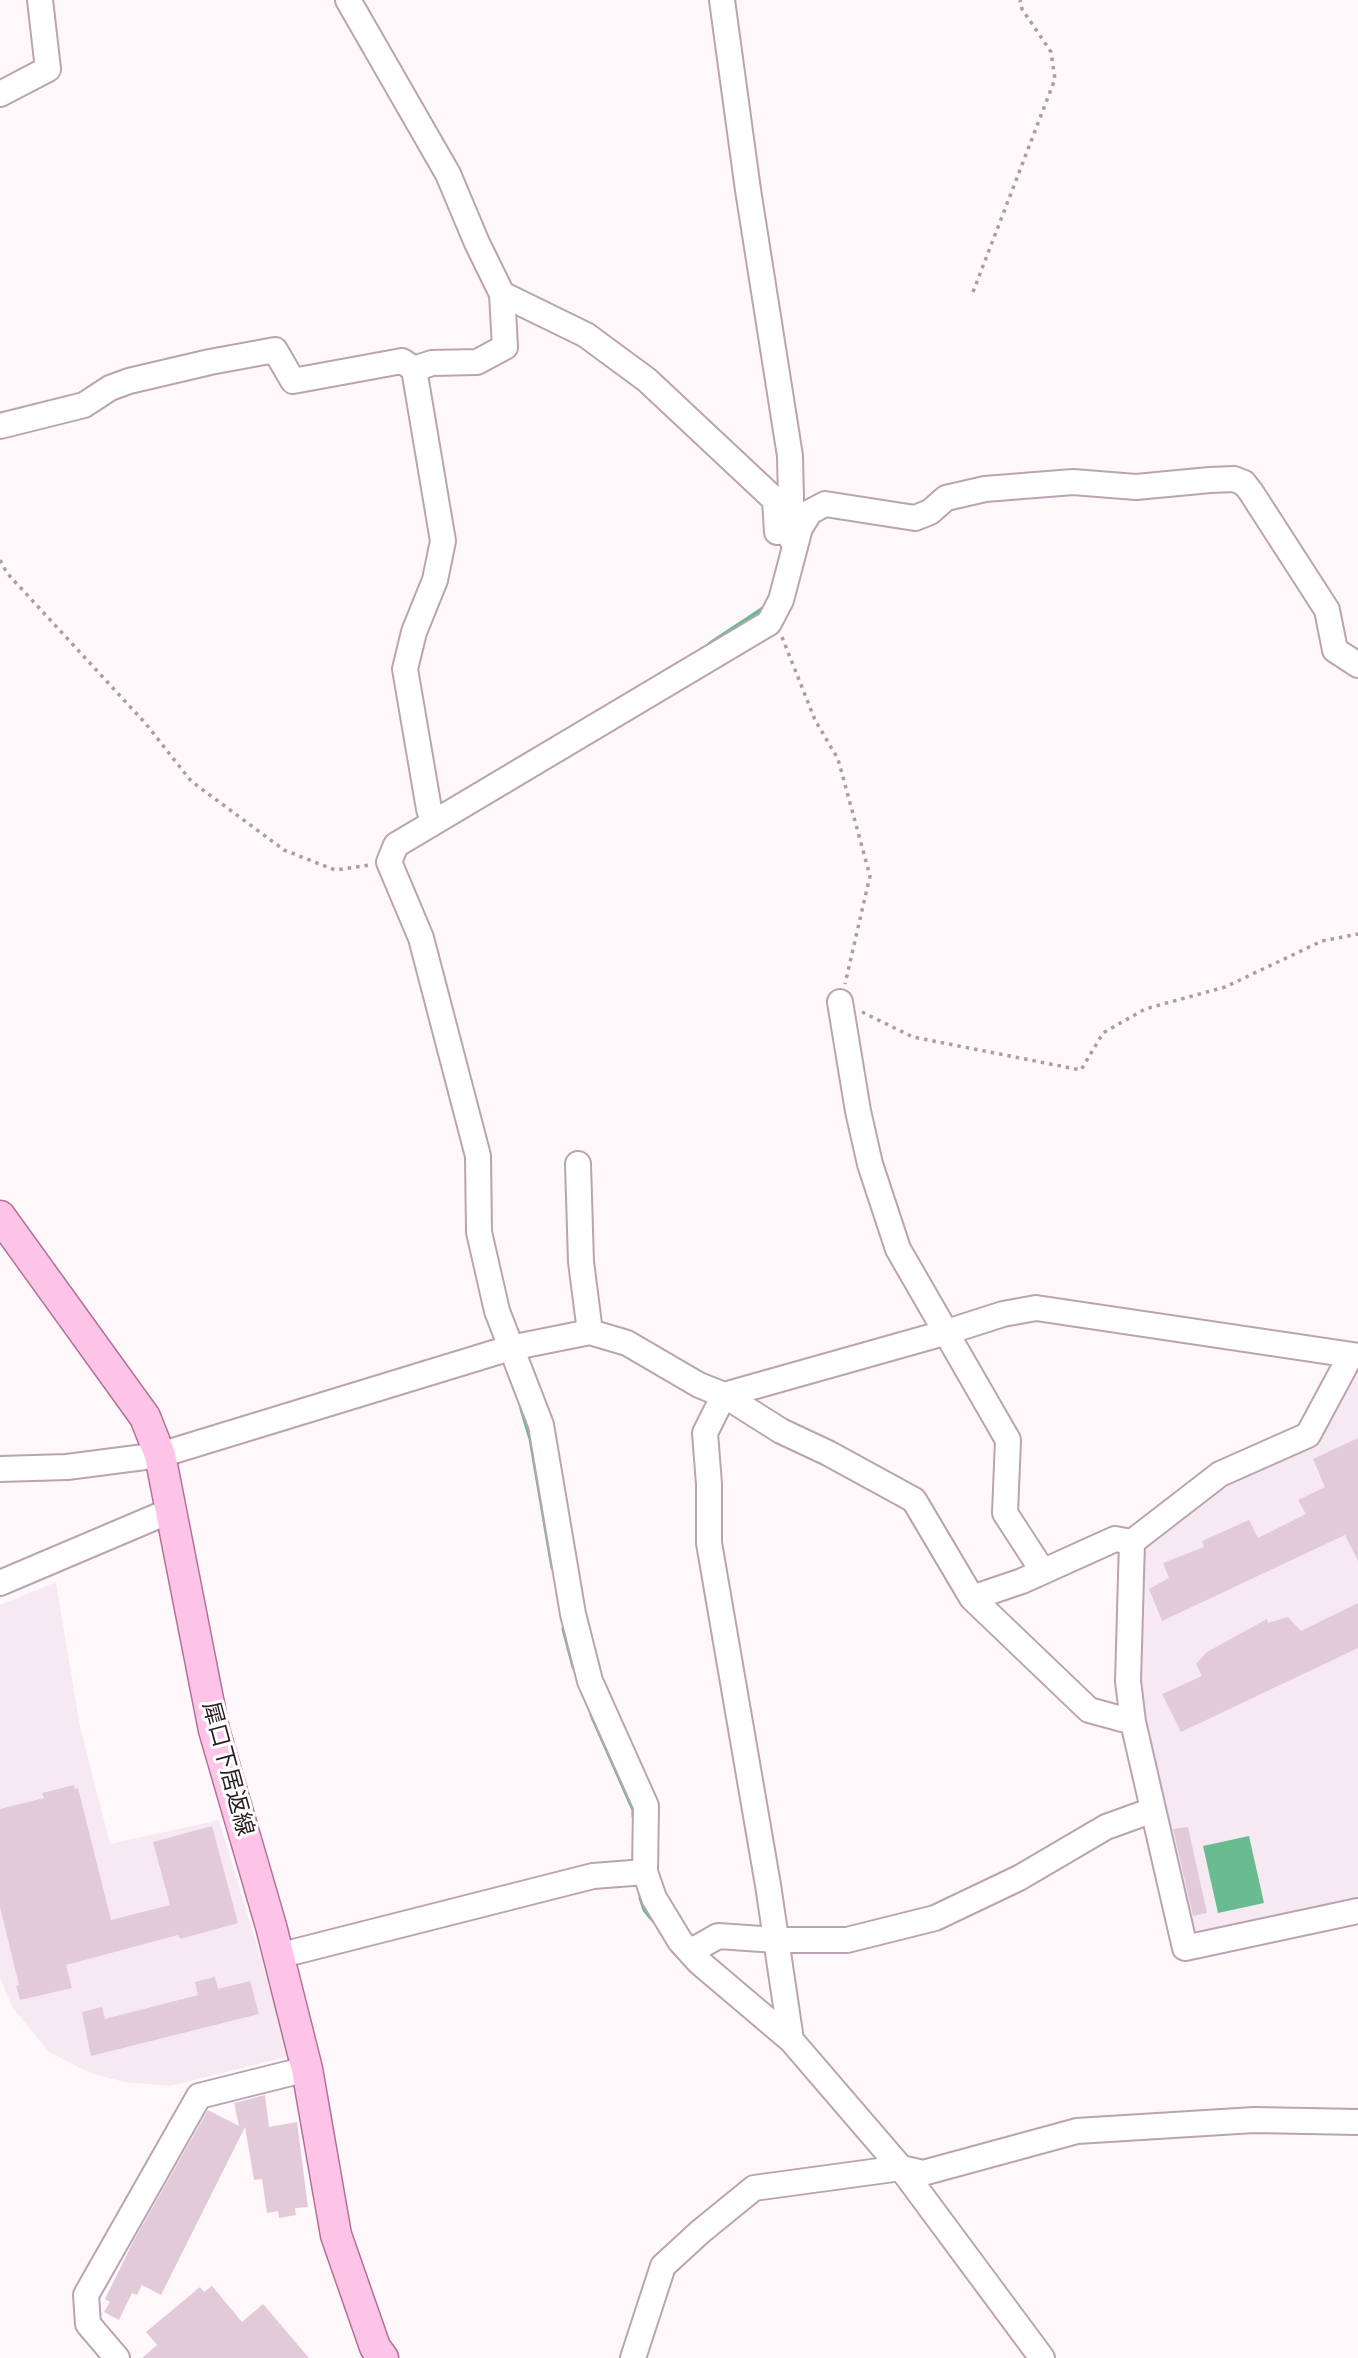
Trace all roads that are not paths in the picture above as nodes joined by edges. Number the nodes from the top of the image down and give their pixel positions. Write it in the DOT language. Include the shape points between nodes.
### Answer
graph roads {
  1 [pos="40,0"];
  2 [pos="348,0"];
  3 [pos="722,0"];
  4 [pos="0,94"];
  5 [pos="502,294"];
  6 [pos="414,369"];
  7 [pos="0,426"];
  8 [pos="792,559"];
  9 [pos="1358,665"];
  10 [pos="431,815"];
  11 [pos="841,1002"];
  12 [pos="578,1164"];
  13 [pos="0,1216"];
  14 [pos="590,1332"];
  15 [pos="944,1333"];
  16 [pos="510,1348"];
  17 [pos="1354,1355"];
  18 [pos="724,1395"];
  19 [pos="160,1455"];
  20 [pos="0,1469"];
  21 [pos="172,1510"];
  22 [pos="1132,1542"];
  23 [pos="1042,1570"];
  24 [pos="0,1583"];
  25 [pos="972,1598"];
  26 [pos="1133,1722"];
  27 [pos="1153,1810"];
  28 [pos="645,1872"];
  29 [pos="1358,1911"];
  30 [pos="776,1940"];
  31 [pos="690,1952"];
  32 [pos="278,1956"];
  33 [pos="791,2040"];
  34 [pos="307,2069"];
  35 [pos="1358,2122"];
  36 [pos="901,2168"];
  37 [pos="117,2358"];
  38 [pos="383,2358"];
  39 [pos="633,2358"];
  40 [pos="1042,2358"];
  1 -- 4 [label="street" via="48,69"];
  2 -- 5 [label="street" via="448,174"];
  3 -- 8 [label="street" via="790,456"];
  5 -- 6 [label="street" via="505,347 477,362 432,363"];
  5 -- 8 [label="street" via="586,335 647,380 775,500 780,559"];
  6 -- 7 [label="street" via="402,361 293,381 275,350 129,381 84,405"];
  6 -- 10 [label="street" via="443,541 405,669"];
  8 -- 9 [label="street" via="800,528 810,512 825,504 915,518 946,498 985,489 1073,482 1136,487 1234,479 1251,492 1327,610 1335,650"];
  8 -- 10 [label="street" via="781,600 769,623"];
  10 -- 16 [label="street" via="396,845 389,862 421,938 478,1156 479,1232"];
  11 -- 15 [label="street" via="870,1164 898,1249"];
  12 -- 14 [label="street" via="581,1262"];
  13 -- 19 [label="main road, 犀口下居返線" via="145,1417"];
  14 -- 16 [label="street"];
  14 -- 18 [label="street" via="627,1343"];
  15 -- 17 [label="street" via="1036,1307"];
  15 -- 18 [label="street"];
  15 -- 23 [label="street" via="1008,1440 1006,1513"];
  16 -- 19 [label="street"];
  16 -- 28 [label="street" via="541,1425 573,1614 590,1681 646,1806"];
  17 -- 22 [label="street" via="1308,1435 1220,1474"];
  18 -- 25 [label="street" via="781,1431 914,1500"];
  18 -- 30 [label="street" via="705,1433 709,1544"];
  19 -- 20 [label="street" via="67,1467"];
  19 -- 21 [label="main road, 犀口下居返線"];
  21 -- 24 [label="street"];
  21 -- 32 [label="main road, 犀口下居返線" via="214,1730"];
  22 -- 23 [label="street" via="1115,1539"];
  22 -- 26 [label="street" via="1128,1681"];
  23 -- 25 [label="street"];
  25 -- 26 [label="street" via="1089,1710"];
  26 -- 27 [label="street"];
  27 -- 29 [label="street" via="1185,1948"];
  27 -- 30 [label="street" via="1107,1827 1019,1878 935,1918 847,1940"];
  28 -- 31 [label="street" via="654,1898"];
  28 -- 32 [label="street" via="593,1876"];
  30 -- 31 [label="street" via="718,1936"];
  30 -- 33 [label="street"];
  31 -- 33 [label="street"];
  32 -- 34 [label="main road, 犀口下居返線"];
  33 -- 36 [label="street"];
  34 -- 37 [label="street" via="199,2096 86,2295 88,2324"];
  34 -- 38 [label="main road, 犀口下居返線" via="336,2235 375,2347"];
  35 -- 36 [label="street" via="1254,2120 1077,2131 923,2173"];
  36 -- 39 [label="street" via="754,2188 663,2266"];
  36 -- 40 [label="street"];
}
